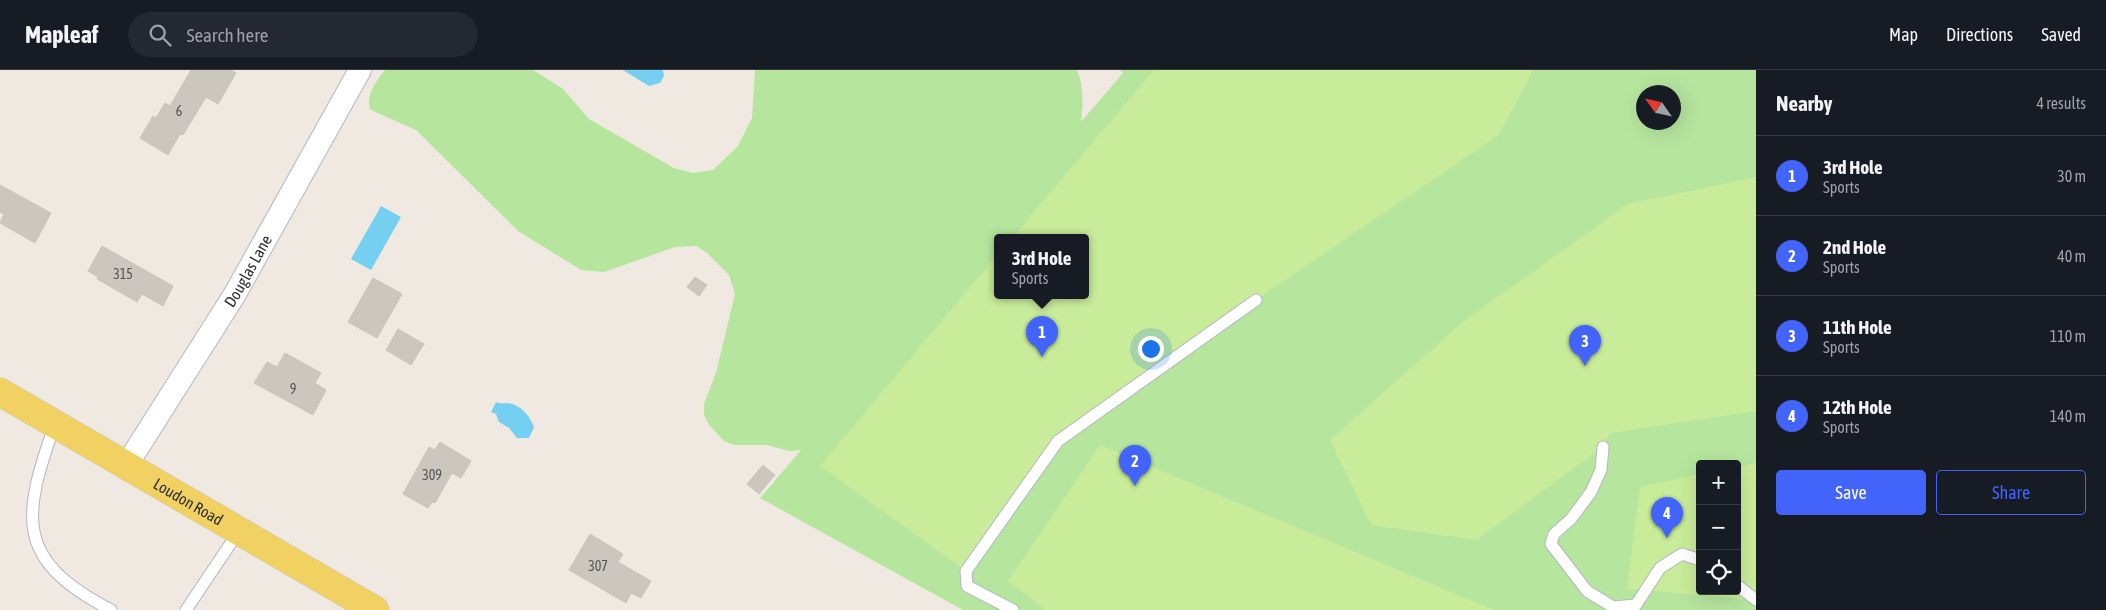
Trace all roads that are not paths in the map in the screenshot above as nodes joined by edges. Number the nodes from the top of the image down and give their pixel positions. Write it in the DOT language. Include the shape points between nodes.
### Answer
graph roads {
  1 [pos="360,70"];
  2 [pos="1256,300"];
  3 [pos="0,392"];
  4 [pos="54,424"];
  5 [pos="1603,447"];
  6 [pos="126,466"];
  7 [pos="239,532"];
  8 [pos="1696,559"];
  9 [pos="1741,588"];
  10 [pos="1756,600"];
  11 [pos="111,610"];
  12 [pos="186,610"];
  13 [pos="376,610"];
  14 [pos="1013,610"];
  1 -- 6 [label="street, Douglas Lane" via="235,294"];
  2 -- 14 [label="lane" via="1058,441 966,571 967,586"];
  3 -- 4 [label="main road, Loudon Road"];
  4 -- 6 [label="main road, Loudon Road"];
  4 -- 11 [label="lane" via="34,489 34,533 47,563 58,576"];
  5 -- 8 [label="lane" via="1601,470 1591,492 1571,519 1554,534 1551,544 1587,590 1613,606 1636,605 1660,568 1682,554"];
  6 -- 7 [label="main road, Loudon Road"];
  7 -- 12 [label="lane"];
  7 -- 13 [label="main road, Loudon Road"];
  9 -- 10 [label="lane"];
}
